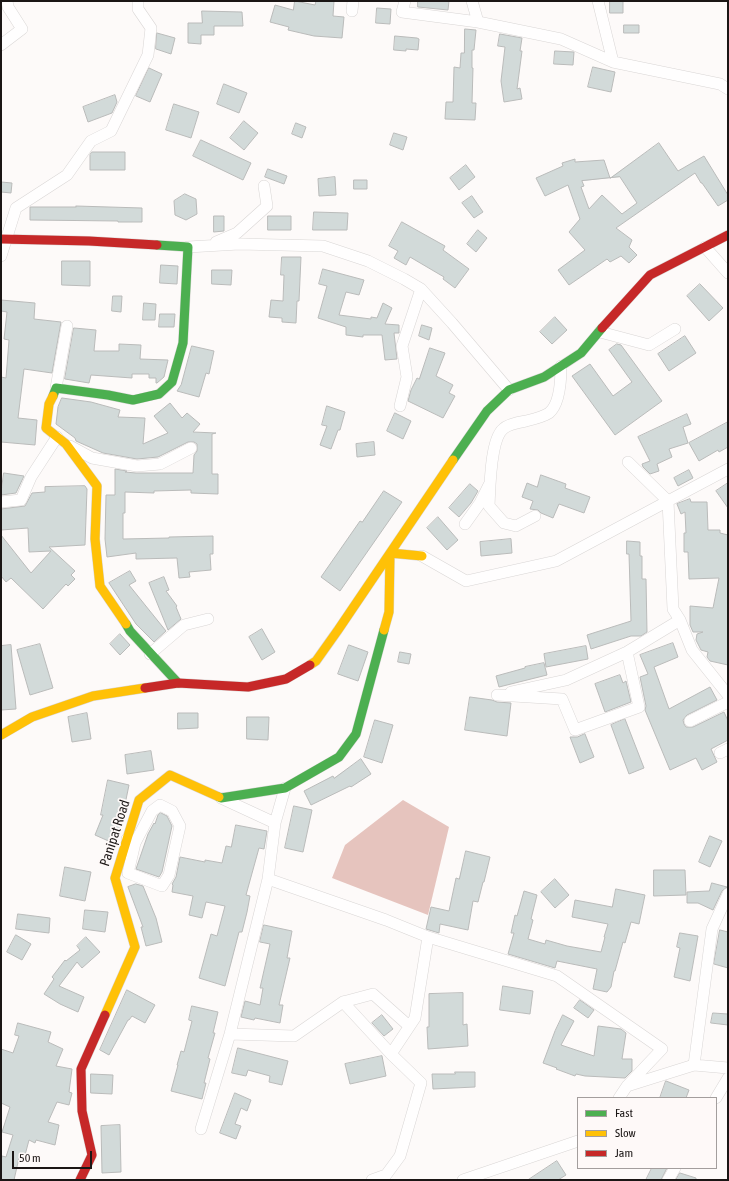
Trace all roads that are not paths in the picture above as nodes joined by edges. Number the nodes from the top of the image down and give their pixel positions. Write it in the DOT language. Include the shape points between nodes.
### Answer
graph roads {
  1 [pos="7,1"];
  2 [pos="138,1"];
  3 [pos="406,1"];
  4 [pos="472,1"];
  5 [pos="598,1"];
  6 [pos="478,22"];
  7 [pos="1,45"];
  8 [pos="613,62"];
  9 [pos="728,89"];
  10 [pos="264,186"];
  11 [pos="728,235"];
  12 [pos="4,239"];
  13 [pos="204,246"];
  14 [pos="188,247"];
  15 [pos="705,247"];
  16 [pos="1,256"];
  17 [pos="728,273"];
  18 [pos="421,289"];
  19 [pos="68,326"];
  20 [pos="675,329"];
  21 [pos="600,332"];
  22 [pos="561,366"];
  23 [pos="56,388"];
  24 [pos="509,390"];
  25 [pos="400,406"];
  26 [pos="61,440"];
  27 [pos="190,448"];
  28 [pos="628,462"];
  29 [pos="728,469"];
  30 [pos="490,483"];
  31 [pos="668,501"];
  32 [pos="1,502"];
  33 [pos="535,516"];
  34 [pos="466,524"];
  35 [pos="390,553"];
  36 [pos="422,556"];
  37 [pos="208,619"];
  38 [pos="680,620"];
  39 [pos="627,652"];
  40 [pos="150,654"];
  41 [pos="178,683"];
  42 [pos="727,703"];
  43 [pos="690,721"];
  44 [pos="1,735"];
  45 [pos="285,788"];
  46 [pos="221,798"];
  47 [pos="275,823"];
  48 [pos="131,841"];
  49 [pos="268,879"];
  50 [pos="728,894"];
  51 [pos="428,937"];
  52 [pos="343,1002"];
  53 [pos="409,1026"];
  54 [pos="230,1034"];
  55 [pos="391,1054"];
  56 [pos="694,1065"];
  57 [pos="728,1068"];
  58 [pos="728,1078"];
  59 [pos="626,1086"];
  60 [pos="620,1097"];
  61 [pos="717,1097"];
  62 [pos="201,1129"];
  63 [pos="577,1141"];
  64 [pos="674,1169"];
  65 [pos="80,1180"];
  66 [pos="372,1180"];
  67 [pos="463,1180"];
  68 [pos="668,1180"];
  1 -- 7 [label="street" via="22,29"];
  2 -- 12 [label="street" via="138,9 151,28 148,55 111,131 91,141 67,175 16,208"];
  3 -- 6 [label="street" via="402,12"];
  4 -- 6 [label="street"];
  5 -- 8 [label="street"];
  6 -- 8 [label="street" via="561,39"];
  8 -- 9 [label="street" via="720,84"];
  10 -- 13 [label="street" via="267,206 238,233"];
  11 -- 15 [label="main road"];
  12 -- 14 [label="main road"];
  12 -- 16 [label="street"];
  13 -- 14 [label="street"];
  13 -- 18 [label="street" via="324,246 368,261"];
  14 -- 23 [label="main road" via="183,343 172,382 160,394 133,400"];
  15 -- 17 [label="street"];
  15 -- 21 [label="main road" via="650,276"];
  18 -- 24 [label="street"];
  18 -- 25 [label="street" via="402,346 407,377"];
  19 -- 23 [label="street"];
  20 -- 21 [label="street" via="649,345"];
  21 -- 22 [label="main road" via="581,353"];
  22 -- 24 [label="main road" via="544,377"];
  22 -- 30 [label="street" via="558,398 550,412 536,419 503,428 494,442"];
  23 -- 26 [label="main road" via="49,404 46,428"];
  24 -- 35 [label="main road" via="487,411"];
  26 -- 27 [label="street" via="92,458 137,466 160,464"];
  26 -- 32 [label="street" via="31,477 21,500"];
  26 -- 40 [label="main road" via="97,486 95,539 100,586 130,631"];
  28 -- 31 [label="street"];
  29 -- 31 [label="street"];
  30 -- 33 [label="street" via="489,506 504,523 516,526"];
  30 -- 34 [label="street"];
  31 -- 36 [label="street" via="556,561 466,581"];
  31 -- 38 [label="street" via="673,609"];
  35 -- 36 [label="main road"];
  35 -- 41 [label="main road" via="316,661 286,679 248,688"];
  35 -- 45 [label="main road" via="389,612 356,734 339,757"];
  37 -- 40 [label="street" via="184,625"];
  38 -- 39 [label="street"];
  38 -- 42 [label="street" via="692,650"];
  39 -- 39 [label="street" via="566,680 497,695 562,699 575,730 639,707"];
  40 -- 41 [label="main road"];
  41 -- 44 [label="main road" via="92,696 32,717"];
  42 -- 43 [label="street"];
  45 -- 46 [label="main road"];
  45 -- 47 [label="street"];
  46 -- 47 [label="street"];
  46 -- 48 [label="main road, Panipat Road" via="170,775 139,800"];
  47 -- 49 [label="street"];
  48 -- 48 [label="street" via="152,811 160,805 172,811 180,826 169,875 162,886 128,872"];
  48 -- 65 [label="main road, Panipat Road" via="115,878 135,947 81,1069 82,1111 92,1155"];
  49 -- 51 [label="street"];
  49 -- 54 [label="street"];
  50 -- 56 [label="street" via="712,929"];
  51 -- 53 [label="street" via="415,1018"];
  51 -- 59 [label="street" via="557,976 662,1049"];
  52 -- 53 [label="street" via="373,994"];
  52 -- 54 [label="street" via="294,1036"];
  52 -- 55 [label="street"];
  53 -- 55 [label="street"];
  54 -- 62 [label="street"];
  55 -- 66 [label="street" via="420,1083 400,1156 386,1175"];
  56 -- 57 [label="street"];
  56 -- 59 [label="street"];
  58 -- 61 [label="street"];
  59 -- 60 [label="street"];
  63 -- 67 [label="street"];
  64 -- 68 [label="street"];
}
